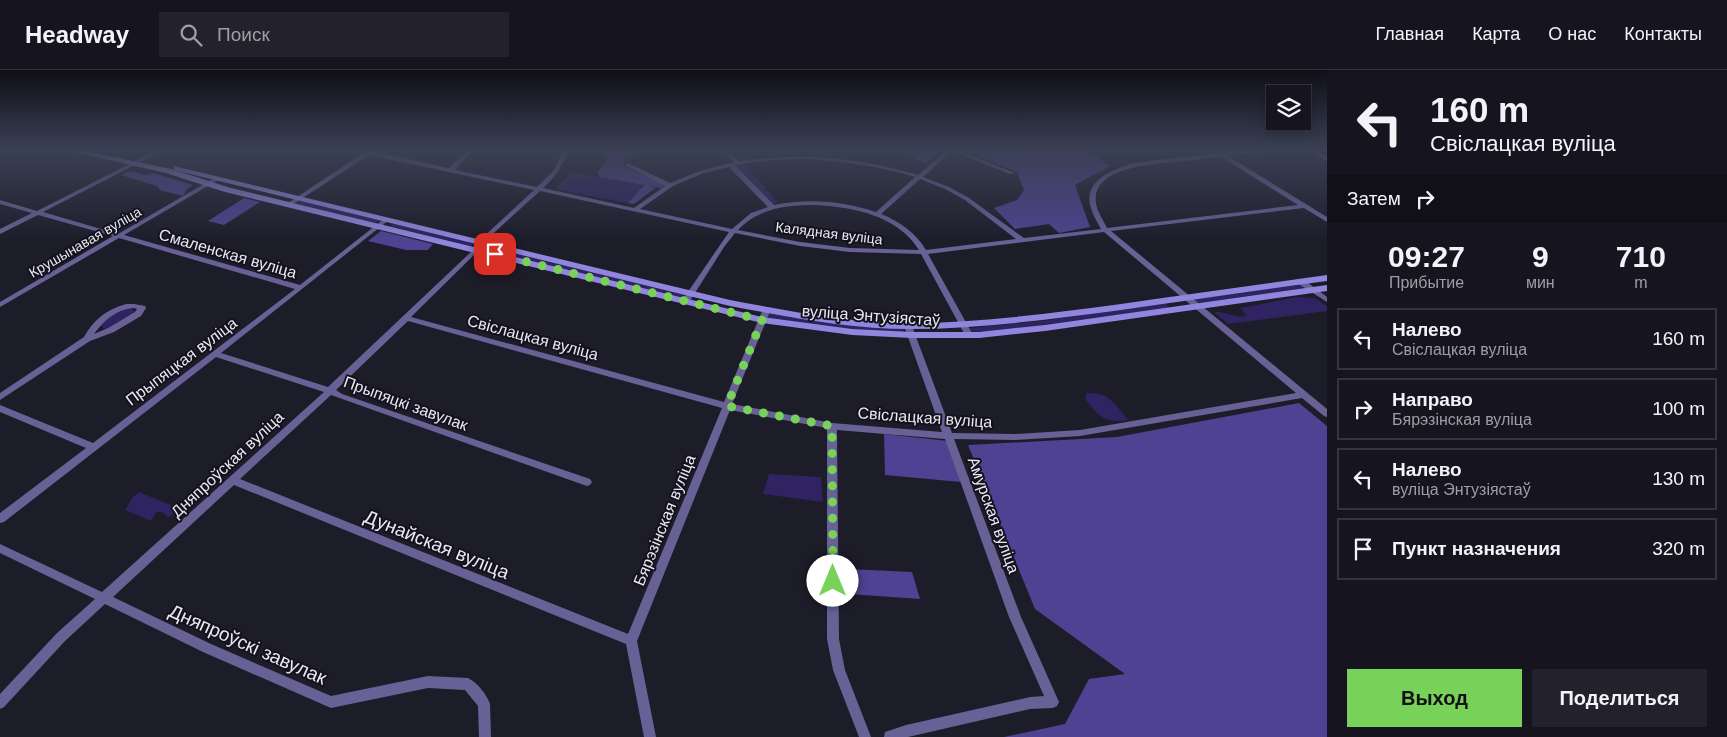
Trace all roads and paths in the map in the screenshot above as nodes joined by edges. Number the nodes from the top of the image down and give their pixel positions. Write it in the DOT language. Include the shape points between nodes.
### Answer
graph roads {
  1 [pos="100,181"];
  2 [pos="199,181"];
  3 [pos="213,181"];
  4 [pos="231,181"];
  5 [pos="325,181"];
  6 [pos="503,181"];
  7 [pos="546,181"];
  8 [pos="660,181"];
  9 [pos="684,181"];
  10 [pos="747,181"];
  11 [pos="914,181"];
  12 [pos="930,181"];
  13 [pos="1101,181"];
  14 [pos="1265,181"];
  15 [pos="208,184"];
  16 [pos="670,186"];
  17 [pos="539,189"];
  18 [pos="300,198"];
  19 [pos="0,202"];
  20 [pos="290,204"];
  21 [pos="1306,206"];
  22 [pos="773,208"];
  23 [pos="636,209"];
  24 [pos="38,212"];
  25 [pos="878,214"];
  26 [pos="386,219"];
  27 [pos="1327,220"];
  28 [pos="378,226"];
  29 [pos="1105,230"];
  30 [pos="734,231"];
  31 [pos="0,232"];
  32 [pos="119,236"];
  33 [pos="1022,240"];
  34 [pos="479,246"];
  35 [pos="923,252"];
  36 [pos="1327,278"];
  37 [pos="1300,281"];
  38 [pos="301,288"];
  39 [pos="1327,288"];
  40 [pos="1312,290"];
  41 [pos="692,293"];
  42 [pos="0,297"];
  43 [pos="1186,298"];
  44 [pos="10,300"];
  45 [pos="1327,300"];
  46 [pos="685,302"];
  47 [pos="0,305"];
  48 [pos="1196,306"];
  49 [pos="767,309"];
  50 [pos="407,318"];
  51 [pos="762,320"];
  52 [pos="964,326"];
  53 [pos="910,331"];
  54 [pos="969,335"];
  55 [pos="87,340"];
  56 [pos="215,354"];
  57 [pos="330,391"];
  58 [pos="1303,395"];
  59 [pos="0,397"];
  60 [pos="727,406"];
  61 [pos="0,408"];
  62 [pos="1327,414"];
  63 [pos="832,426"];
  64 [pos="948,436"];
  65 [pos="93,446"];
  66 [pos="231,480"];
  67 [pos="587,482"];
  68 [pos="0,519"];
  69 [pos="0,548"];
  70 [pos="104,599"];
  71 [pos="631,641"];
  72 [pos="0,702"];
  73 [pos="486,737"];
  74 [pos="650,737"];
  75 [pos="865,737"];
  76 [pos="890,737"];
  1 -- 24 [label="street"];
  2 -- 15 [label="street, вуліца Энтузіястаў"];
  3 -- 15 [label="street"];
  4 -- 18 [label="street, вуліца Энтузіястаў"];
  5 -- 18 [label="street"];
  6 -- 17 [label="street, Калядная вуліца"];
  7 -- 17 [label="street, Дняпроўская вуліца"];
  8 -- 16 [label="street"];
  9 -- 16 [label="street"];
  10 -- 22 [label="street"];
  11 -- 25 [label="street"];
  12 -- 33 [label="street" via="978,206"];
  13 -- 29 [label="street" via="1092,195 1093,205"];
  14 -- 21 [label="street"];
  15 -- 20 [label="street, вуліца Энтузіястаў"];
  15 -- 32 [label="street, Крушынавая вуліца"];
  16 -- 23 [label="street"];
  17 -- 23 [label="street, Калядная вуліца"];
  17 -- 34 [label="street, Дняпроўская вуліца"];
  18 -- 20 [label="street"];
  18 -- 26 [label="street, вуліца Энтузіястаў"];
  19 -- 24 [label="street, Смаленская вуліца"];
  20 -- 28 [label="street, вуліца Энтузіястаў"];
  21 -- 27 [label="street"];
  21 -- 29 [label="street, Калядная вуліца"];
  22 -- 25 [label="street" via="830,204"];
  22 -- 30 [label="street" via="754,214"];
  23 -- 30 [label="street, Калядная вуліца"];
  24 -- 31 [label="street"];
  24 -- 32 [label="street, Смаленская вуліца"];
  25 -- 35 [label="street" via="908,233"];
  26 -- 28 [label="street, Прыпяцкая вуліца"];
  26 -- 34 [label="street, вуліца Энтузіястаў"];
  28 -- 34 [label="street, вуліца Энтузіястаў"];
  28 -- 38 [label="street, Прыпяцкая вуліца"];
  29 -- 33 [label="street, Калядная вуліца"];
  29 -- 43 [label="street"];
  30 -- 35 [label="street, Калядная вуліца" via="850,250"];
  30 -- 41 [label="street"];
  32 -- 38 [label="street, Смаленская вуліца"];
  32 -- 44 [label="street, Крушынавая вуліца"];
  33 -- 35 [label="street, Калядная вуліца"];
  34 -- 41 [label="street, вуліца Энтузіястаў"];
  34 -- 46 [label="street, вуліца Энтузіястаў"];
  34 -- 50 [label="street, Дняпроўская вуліца"];
  35 -- 52 [label="street"];
  36 -- 37 [label="street, вуліца Энтузіястаў"];
  37 -- 40 [label="street"];
  37 -- 43 [label="street, вуліца Энтузіястаў"];
  38 -- 56 [label="street, Прыпяцкая вуліца"];
  39 -- 40 [label="street, вуліца Энтузіястаў"];
  40 -- 45 [label="street"];
  40 -- 48 [label="street, вуліца Энтузіястаў"];
  41 -- 46 [label="street"];
  41 -- 49 [label="street, вуліца Энтузіястаў"];
  42 -- 44 [label="street"];
  43 -- 48 [label="street"];
  43 -- 52 [label="street, вуліца Энтузіястаў"];
  44 -- 47 [label="street, Крушынавая вуліца"];
  46 -- 51 [label="street, вуліца Энтузіястаў"];
  48 -- 54 [label="street, вуліца Энтузіястаў" via="1045,328"];
  48 -- 58 [label="street"];
  49 -- 51 [label="street"];
  49 -- 53 [label="street, вуліца Энтузіястаў"];
  50 -- 57 [label="street, Дняпроўская вуліца"];
  50 -- 60 [label="street, Свіслацкая вуліца"];
  51 -- 53 [label="street, вуліца Энтузіястаў" via="852,332"];
  51 -- 60 [label="street, Бярэзінская вуліца"];
  52 -- 53 [label="street, вуліца Энтузіястаў"];
  52 -- 54 [label="street"];
  53 -- 54 [label="street, вуліца Энтузіястаў"];
  53 -- 64 [label="street, Амурская вуліца"];
  55 -- 55 [label="street" via="111,330 138,314 142,308 121,308 95,326"];
  55 -- 59 [label="street"];
  56 -- 57 [label="street, Прыпяцкі завулак"];
  56 -- 65 [label="street, Прыпяцкая вуліца"];
  57 -- 66 [label="street, Дняпроўская вуліца"];
  57 -- 67 [label="street, Прыпяцкі завулак"];
  58 -- 62 [label="street"];
  58 -- 64 [label="street, Свіслацкая вуліца" via="1080,433 1015,438"];
  60 -- 63 [label="street, Свіслацкая вуліца"];
  60 -- 71 [label="street, Бярэзінская вуліца"];
  61 -- 65 [label="street"];
  63 -- 64 [label="street, Свіслацкая вуліца"];
  63 -- 75 [label="street" via="833,640 839,670"];
  64 -- 76 [label="street, Амурская вуліца" via="1015,617 1053,702 1030,702"];
  65 -- 68 [label="street, Прыпяцкая вуліца"];
  66 -- 70 [label="street, Дняпроўская вуліца"];
  66 -- 71 [label="street, Дунайская вуліца"];
  69 -- 70 [label="street, Дняпроўскі завулак"];
  70 -- 72 [label="street, Дняпроўская вуліца" via="61,637"];
  70 -- 73 [label="street, Дняпроўскі завулак" via="331,702 428,682 468,684 484,704"];
  71 -- 74 [label="street"];
}
